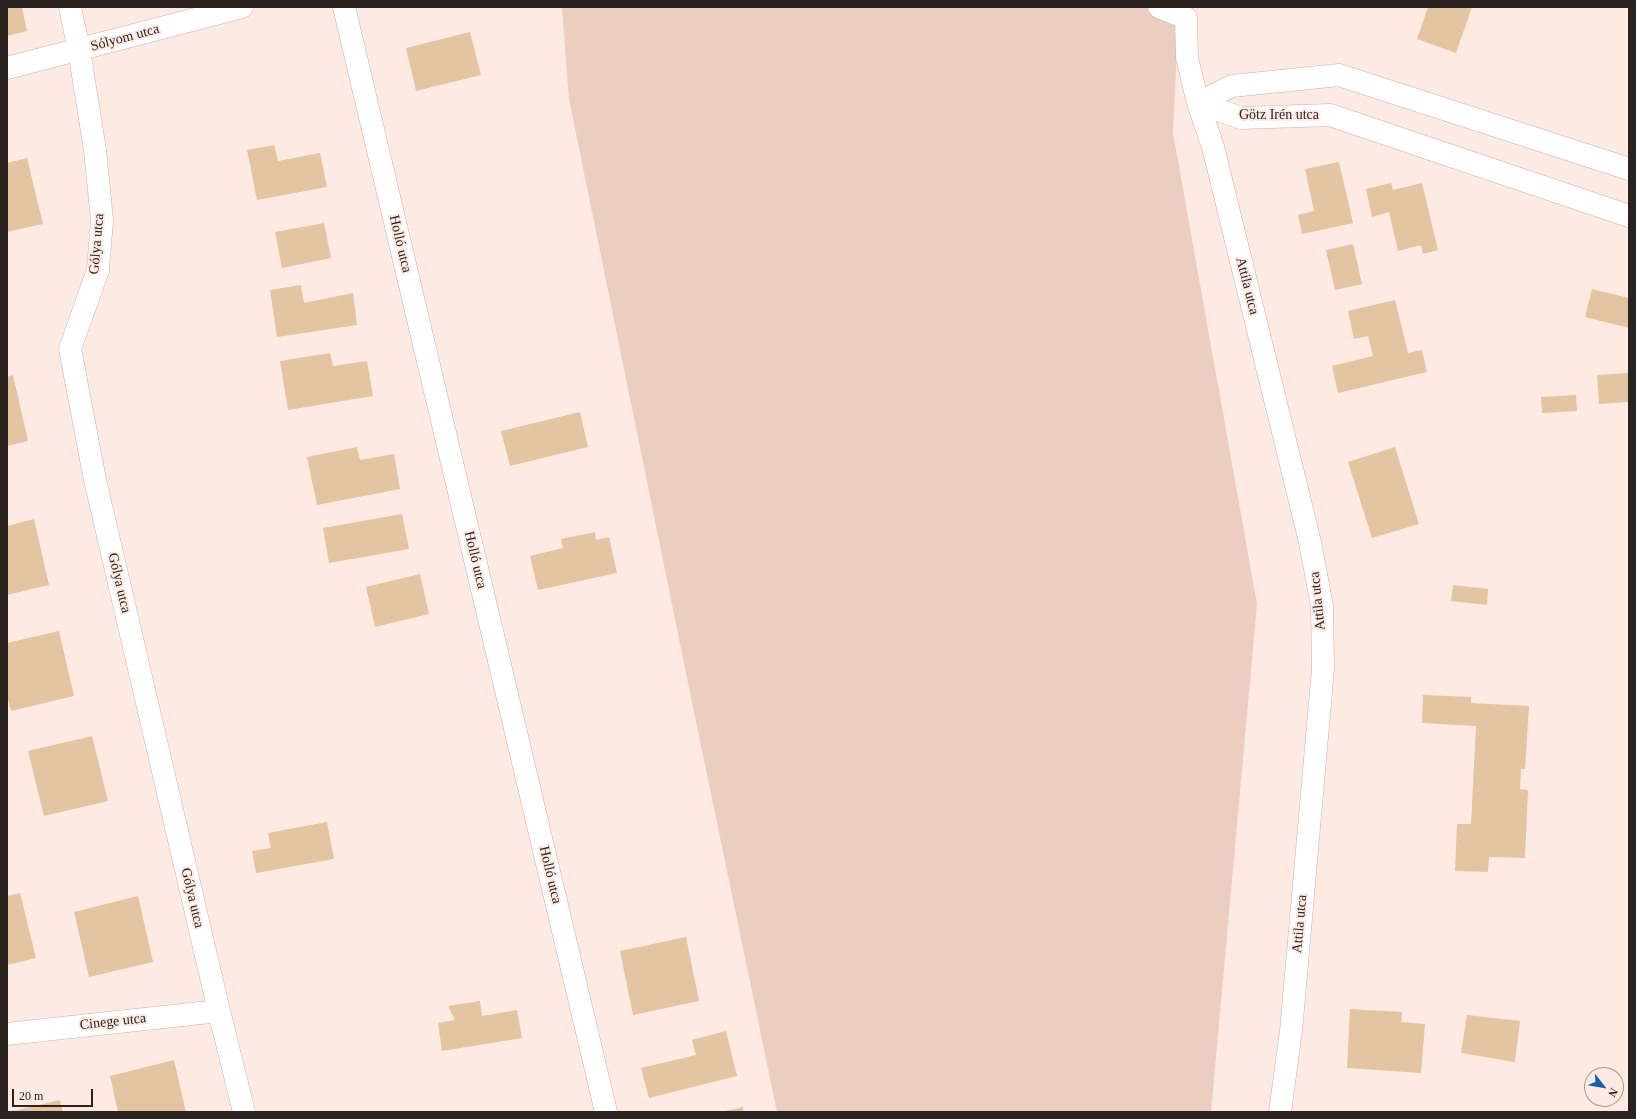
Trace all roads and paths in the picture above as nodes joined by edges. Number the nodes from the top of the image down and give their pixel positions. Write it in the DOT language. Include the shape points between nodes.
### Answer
graph roads {
  1 [pos="70,7"];
  2 [pos="242,7"];
  3 [pos="344,7"];
  4 [pos="1159,7"];
  5 [pos="79,50"];
  6 [pos="7,68"];
  7 [pos="1198,103"];
  8 [pos="1629,169"];
  9 [pos="1627,209"];
  10 [pos="219,1011"];
  11 [pos="7,1034"];
  12 [pos="244,1112"];
  13 [pos="606,1112"];
  14 [pos="1280,1112"];
  1 -- 5 [label="street, Gólya utca"];
  2 -- 5 [label="street, Sólyom utca"];
  3 -- 13 [label="street, Holló utca"];
  4 -- 7 [label="street, Attila utca" via="1186,18 1187,58"];
  5 -- 6 [label="street, Sólyom utca"];
  5 -- 10 [label="street, Gólya utca" via="95,150 102,220 98,270 70,349 95,480"];
  7 -- 8 [label="street" via="1232,86 1339,75"];
  7 -- 9 [label="street, Götz Irén utca" via="1241,118 1330,115"];
  7 -- 14 [label="street, Attila utca" via="1225,193 1310,542 1322,606 1323,670 1291,1031"];
  10 -- 11 [label="street, Cinege utca"];
  10 -- 12 [label="street, Gólya utca"];
}
